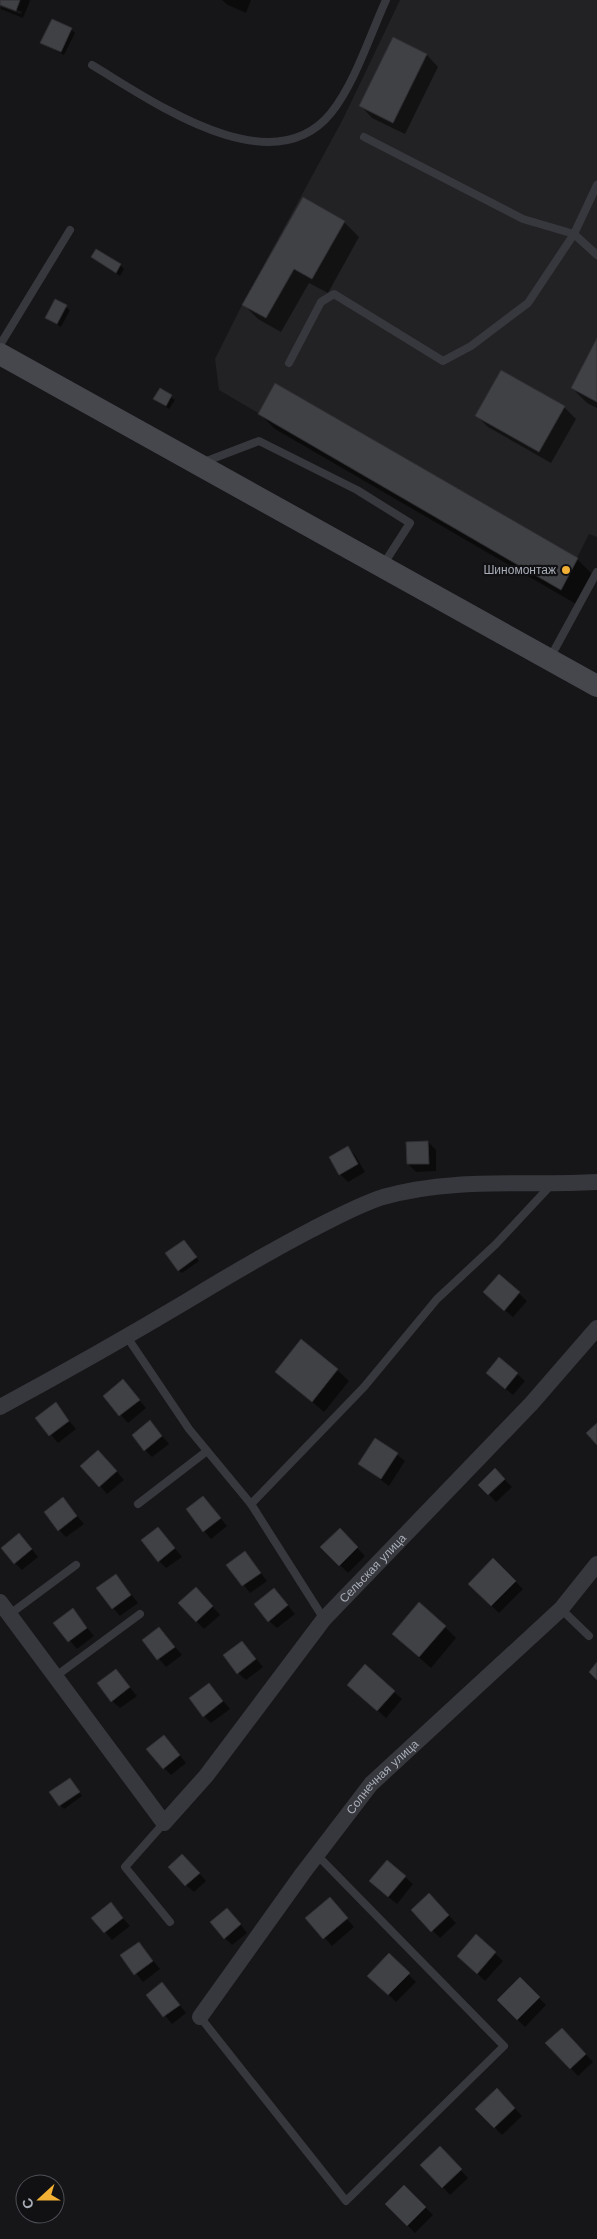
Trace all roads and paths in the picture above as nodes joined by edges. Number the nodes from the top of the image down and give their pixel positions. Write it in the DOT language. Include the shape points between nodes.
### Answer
graph roads {
  1 [pos="386,0"];
  2 [pos="92,65"];
  3 [pos="364,137"];
  4 [pos="597,185"];
  5 [pos="70,230"];
  6 [pos="574,234"];
  7 [pos="597,255"];
  8 [pos="1,354"];
  9 [pos="289,363"];
  10 [pos="197,464"];
  11 [pos="382,567"];
  12 [pos="597,572"];
  13 [pos="597,588"];
  14 [pos="585,594"];
  15 [pos="549,660"];
  16 [pos="597,686"];
  17 [pos="597,1182"];
  18 [pos="551,1185"];
  19 [pos="597,1328"];
  20 [pos="127,1337"];
  21 [pos="0,1407"];
  22 [pos="207,1451"];
  23 [pos="138,1504"];
  24 [pos="250,1504"];
  25 [pos="597,1564"];
  26 [pos="76,1565"];
  27 [pos="5,1608"];
  28 [pos="560,1609"];
  29 [pos="140,1614"];
  30 [pos="324,1619"];
  31 [pos="589,1636"];
  32 [pos="56,1676"];
  33 [pos="164,1822"];
  34 [pos="317,1855"];
  35 [pos="170,1922"];
  36 [pos="200,2017"];
  1 -- 2 [label="lane" via="349,83 331,113 315,128 295,138 269,143 193,124"];
  3 -- 6 [label="lane" via="523,219"];
  4 -- 6 [label="lane"];
  5 -- 8 [label="lane"];
  6 -- 7 [label="lane"];
  6 -- 9 [label="lane" via="528,302 471,346 443,361 334,294 320,302"];
  8 -- 10 [label="main road"];
  10 -- 11 [label="main road"];
  10 -- 11 [label="lane" via="259,441 357,490 410,523"];
  11 -- 15 [label="main road"];
  12 -- 14 [label="lane"];
  13 -- 14 [label="lane"];
  14 -- 15 [label="lane"];
  15 -- 16 [label="main road"];
  17 -- 18 [label="street"];
  18 -- 20 [label="street" via="475,1183 420,1189 383,1198 348,1211 257,1259"];
  18 -- 24 [label="lane" via="496,1244 437,1299 364,1388"];
  19 -- 30 [label="street, Сельская улица" via="531,1404"];
  20 -- 21 [label="street"];
  20 -- 22 [label="lane"];
  22 -- 23 [label="lane"];
  22 -- 24 [label="lane"];
  24 -- 30 [label="lane"];
  25 -- 28 [label="street, Солнечная улица"];
  26 -- 27 [label="lane"];
  27 -- 32 [label="street"];
  28 -- 31 [label="lane"];
  28 -- 34 [label="street, Солнечная улица" via="371,1784"];
  29 -- 32 [label="lane"];
  30 -- 33 [label="street, Сельская улица" via="206,1776"];
  32 -- 33 [label="street"];
  33 -- 35 [label="lane" via="125,1867"];
  34 -- 36 [label="street, Солнечная улица"];
  34 -- 36 [label="lane" via="504,2046 346,2201"];
}
